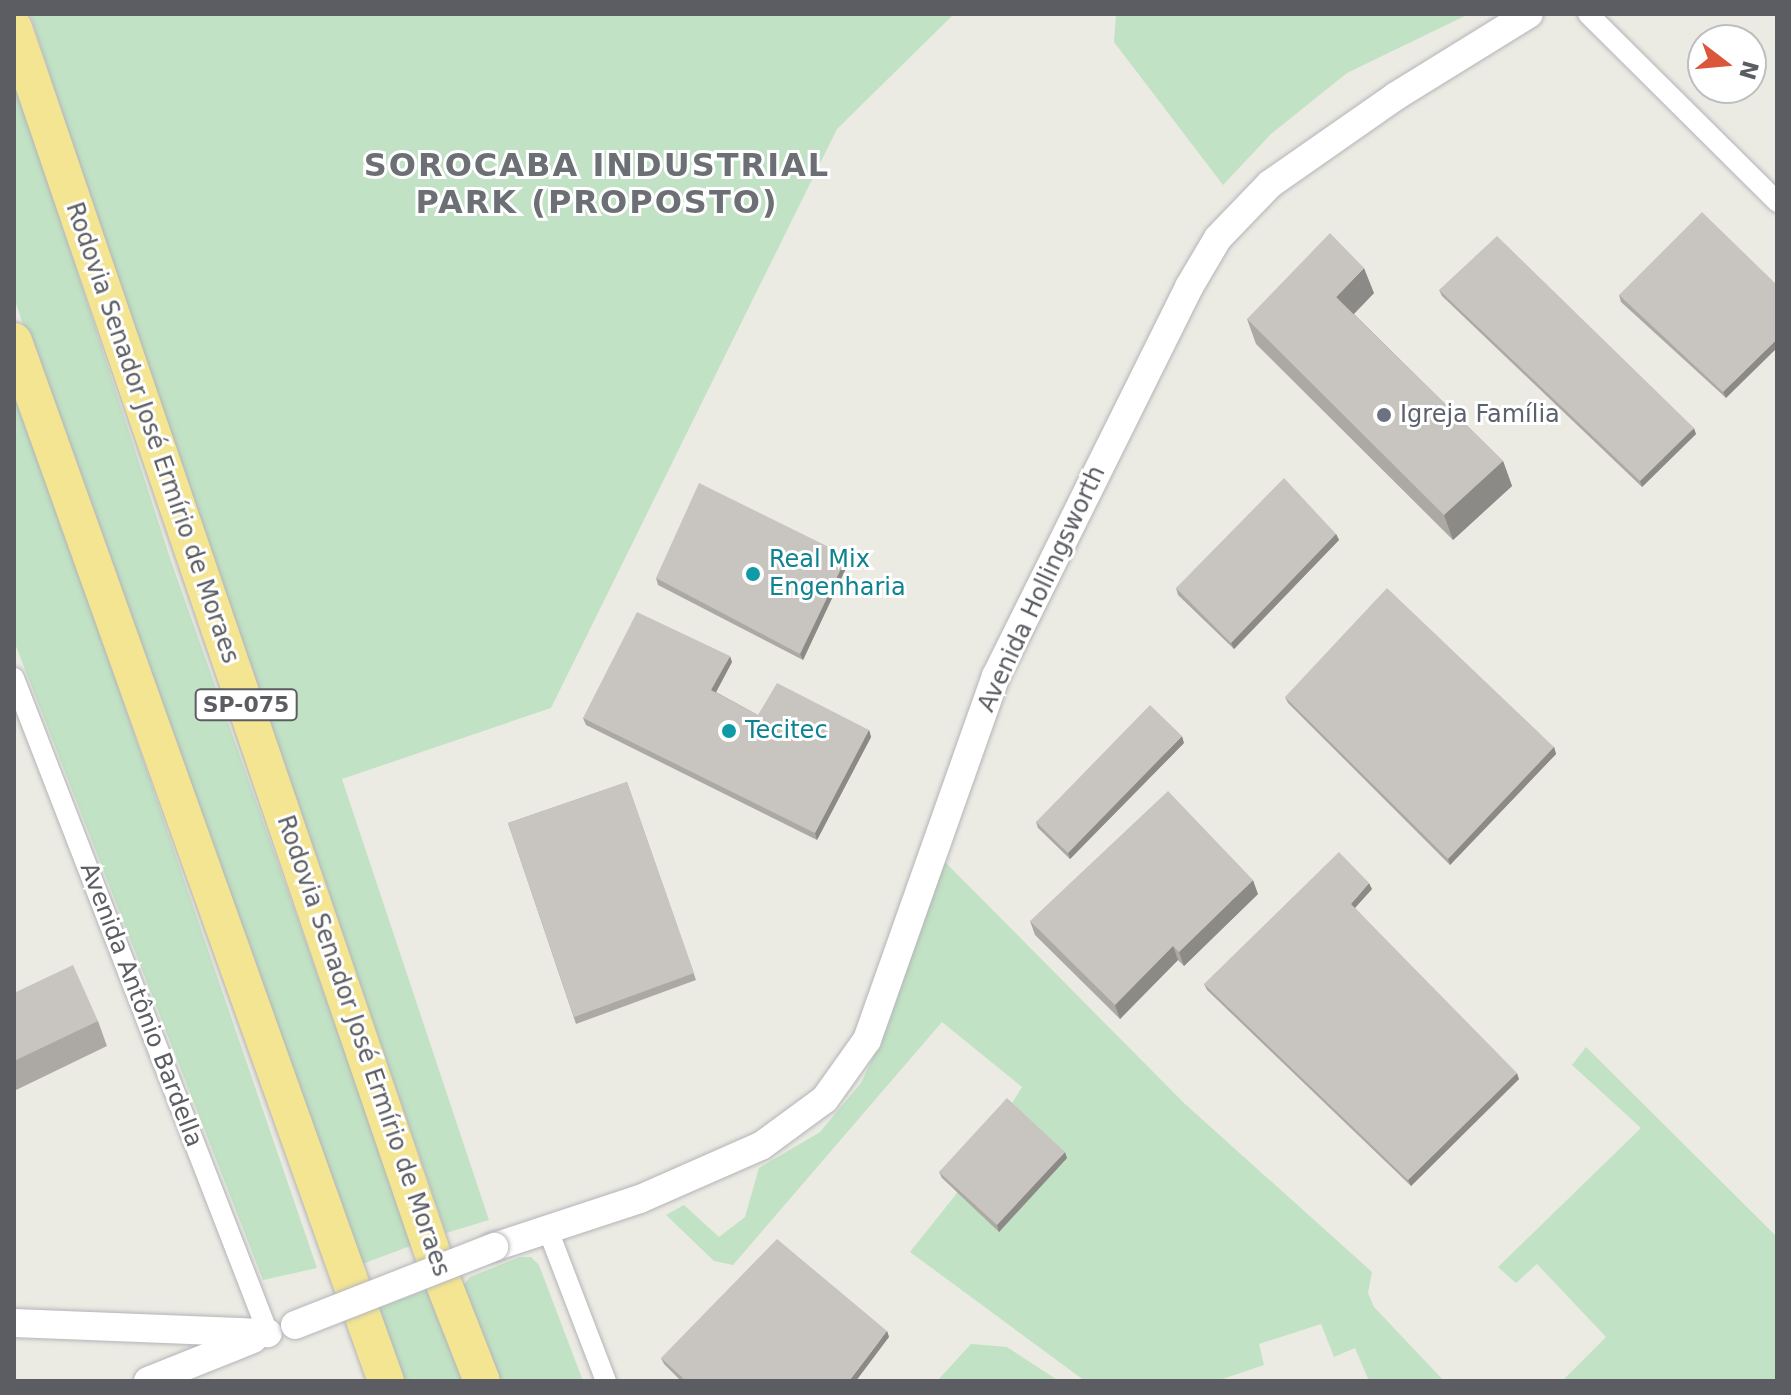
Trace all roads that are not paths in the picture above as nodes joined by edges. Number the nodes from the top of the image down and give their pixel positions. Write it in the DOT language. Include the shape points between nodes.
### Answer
graph roads {
  1 [pos="1529,14"];
  2 [pos="1588,14"];
  3 [pos="14,28"];
  4 [pos="1777,202"];
  5 [pos="14,341"];
  6 [pos="14,678"];
  7 [pos="548,1230"];
  8 [pos="14,1323"];
  9 [pos="282,1329"];
  10 [pos="148,1381"];
  11 [pos="386,1381"];
  12 [pos="482,1381"];
  13 [pos="606,1381"];
  1 -- 7 [label="main road, Avenida Hollingsworth" via="1396,96 1270,184 1218,238 996,676 867,1040 825,1099 761,1146 640,1199"];
  2 -- 4 [label="street"];
  3 -- 12 [label="highway, Rodovia Senador José Ermírio de Moraes / SP-075" via="438,1269"];
  5 -- 11 [label="highway"];
  6 -- 9 [label="street, Avenida Antônio Bardella"];
  7 -- 9 [label="main road, Avenida Hollingsworth, bridge"];
  7 -- 13 [label="street"];
  8 -- 9 [label="main road"];
  9 -- 10 [label="main road"];
}
